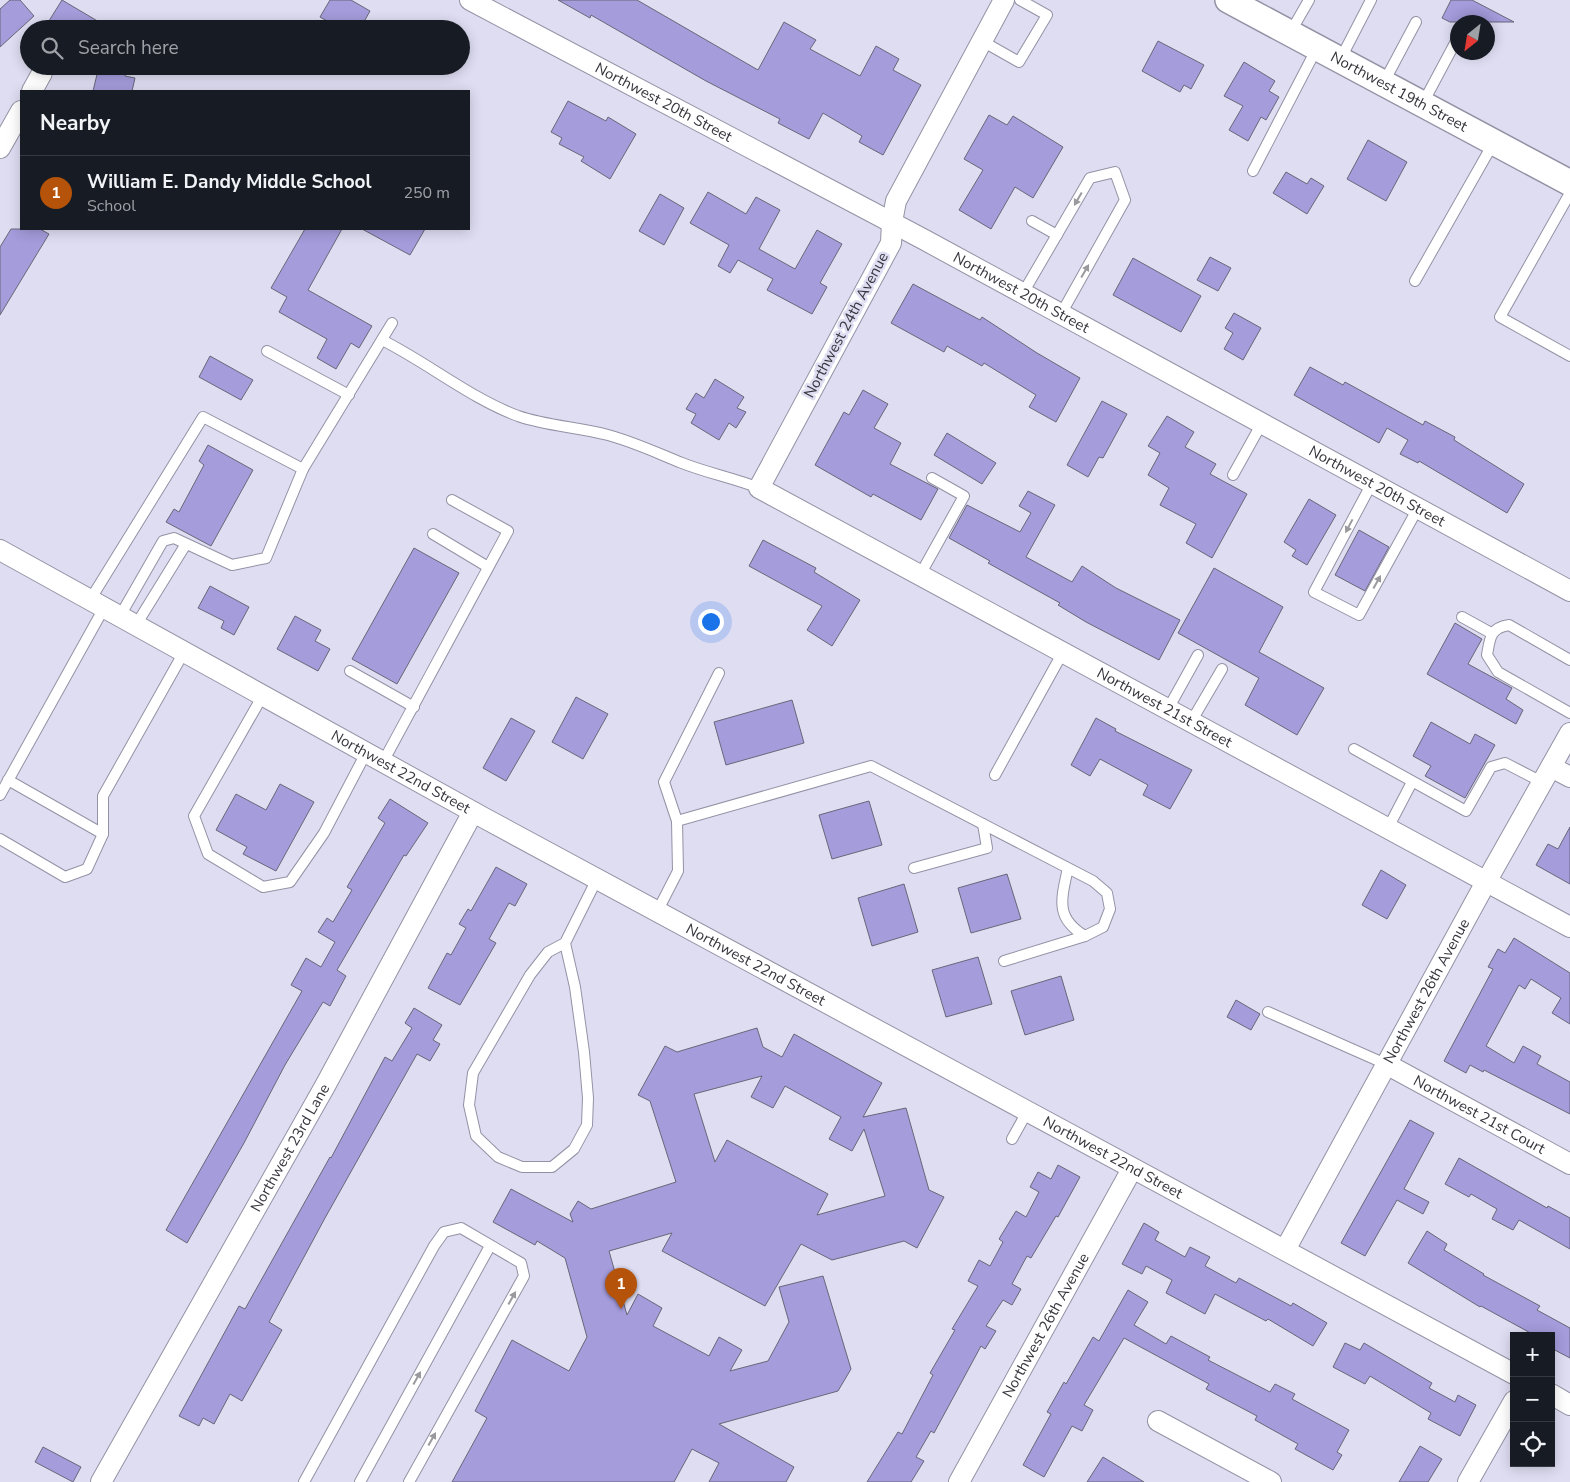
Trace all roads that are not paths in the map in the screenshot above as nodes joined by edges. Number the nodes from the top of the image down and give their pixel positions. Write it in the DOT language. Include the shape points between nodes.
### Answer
graph roads {
  1 [pos="470,0"];
  2 [pos="1004,0"];
  3 [pos="1020,0"];
  4 [pos="1228,0"];
  5 [pos="1309,0"];
  6 [pos="1371,0"];
  7 [pos="1416,22"];
  8 [pos="1290,33"];
  9 [pos="982,41"];
  10 [pos="1317,48"];
  11 [pos="1450,52"];
  12 [pos="1340,60"];
  13 [pos="41,75"];
  14 [pos="1384,83"];
  15 [pos="33,90"];
  16 [pos="1422,104"];
  17 [pos="20,113"];
  18 [pos="1494,142"];
  19 [pos="0,148"];
  20 [pos="1253,170"];
  21 [pos="1570,184"];
  22 [pos="1570,193"];
  23 [pos="1032,221"];
  24 [pos="892,222"];
  25 [pos="1057,235"];
  26 [pos="1415,280"];
  27 [pos="1024,294"];
  28 [pos="1061,314"];
  29 [pos="392,323"];
  30 [pos="382,340"];
  31 [pos="267,350"];
  32 [pos="1570,356"];
  33 [pos="348,395"];
  34 [pos="1262,423"];
  35 [pos="303,469"];
  36 [pos="1233,475"];
  37 [pos="932,478"];
  38 [pos="1372,483"];
  39 [pos="759,488"];
  40 [pos="452,500"];
  41 [pos="1418,508"];
  42 [pos="433,534"];
  43 [pos="186,544"];
  44 [pos="0,550"];
  45 [pos="488,567"];
  46 [pos="920,575"];
  47 [pos="1570,591"];
  48 [pos="113,612"];
  49 [pos="1462,617"];
  50 [pos="1491,634"];
  51 [pos="184,652"];
  52 [pos="1063,652"];
  53 [pos="1198,655"];
  54 [pos="1570,660"];
  55 [pos="1222,669"];
  56 [pos="350,671"];
  57 [pos="719,673"];
  58 [pos="263,696"];
  59 [pos="414,707"];
  60 [pos="1168,709"];
  61 [pos="1570,713"];
  62 [pos="1191,722"];
  63 [pos="1570,733"];
  64 [pos="1354,750"];
  65 [pos="375,758"];
  66 [pos="1546,774"];
  67 [pos="995,775"];
  68 [pos="1570,777"];
  69 [pos="8,780"];
  70 [pos="1412,782"];
  71 [pos="0,795"];
  72 [pos="473,812"];
  73 [pos="677,821"];
  74 [pos="983,824"];
  75 [pos="1388,828"];
  76 [pos="103,834"];
  77 [pos="0,839"];
  78 [pos="914,868"];
  79 [pos="1068,868"];
  80 [pos="597,878"];
  81 [pos="1486,882"];
  82 [pos="657,912"];
  83 [pos="1570,926"];
  84 [pos="1085,936"];
  85 [pos="565,943"];
  86 [pos="1004,961"];
  87 [pos="1268,1012"];
  88 [pos="1388,1065"];
  89 [pos="1027,1112"];
  90 [pos="1012,1139"];
  91 [pos="1570,1164"];
  92 [pos="1132,1169"];
  93 [pos="490,1246"];
  94 [pos="1285,1250"];
  95 [pos="1510,1372"];
  96 [pos="1555,1396"];
  97 [pos="1570,1404"];
  98 [pos="1510,1408"];
  99 [pos="1158,1421"];
  100 [pos="101,1482"];
  101 [pos="304,1482"];
  102 [pos="360,1482"];
  103 [pos="409,1482"];
  104 [pos="960,1482"];
  105 [pos="1271,1482"];
  106 [pos="1468,1482"];
  1 -- 24 [label="street, Northwest 20th Street"];
  2 -- 9 [label="street, Northwest 24th Avenue"];
  3 -- 9 [label="lane" via="1047,15 1019,62"];
  4 -- 8 [label="street, Northwest 19th Street"];
  5 -- 8 [label="lane"];
  6 -- 12 [label="lane"];
  7 -- 14 [label="lane"];
  8 -- 10 [label="street, Northwest 19th Street"];
  9 -- 24 [label="street, Northwest 24th Avenue" via="896,201"];
  10 -- 12 [label="street, Northwest 19th Street"];
  10 -- 20 [label="lane"];
  11 -- 16 [label="lane"];
  12 -- 14 [label="street, Northwest 19th Street"];
  13 -- 15 [label="street"];
  14 -- 16 [label="street, Northwest 19th Street"];
  16 -- 18 [label="street, Northwest 19th Street"];
  17 -- 19 [label="street"];
  18 -- 21 [label="street, Northwest 19th Street"];
  18 -- 26 [label="lane"];
  22 -- 32 [label="lane" via="1500,317"];
  23 -- 25 [label="lane"];
  24 -- 27 [label="street, Northwest 20th Street"];
  24 -- 39 [label="street, Northwest 24th Avenue" via="891,243"];
  25 -- 27 [label="lane"];
  28 -- 25 [label="lane, one-way" via="1125,200 1115,172 1090,178"];
  27 -- 28 [label="street, Northwest 20th Street"];
  28 -- 34 [label="street, Northwest 20th Street"];
  29 -- 30 [label="lane"];
  30 -- 33 [label="lane"];
  30 -- 39 [label="lane" via="424,362 491,405 542,423 584,428 632,441 682,463"];
  31 -- 33 [label="lane"];
  33 -- 35 [label="lane"];
  34 -- 36 [label="lane"];
  34 -- 38 [label="street, Northwest 20th Street"];
  35 -- 43 [label="lane" via="266,558 232,565"];
  35 -- 48 [label="lane" via="203,417"];
  37 -- 46 [label="lane" via="964,496"];
  38 -- 41 [label="street, Northwest 20th Street"];
  38 -- 41 [label="lane, one-way" via="1314,592 1359,615"];
  39 -- 46 [label="street, Northwest 21st Street"];
  40 -- 45 [label="lane" via="508,531"];
  41 -- 47 [label="street, Northwest 20th Street"];
  42 -- 45 [label="lane"];
  43 -- 48 [label="lane"];
  43 -- 48 [label="lane" via="174,538 162,541"];
  44 -- 48 [label="street, Northwest 22nd Street"];
  45 -- 59 [label="lane"];
  46 -- 52 [label="street, Northwest 21st Street"];
  48 -- 51 [label="street, Northwest 22nd Street"];
  48 -- 69 [label="lane"];
  49 -- 50 [label="lane"];
  50 -- 54 [label="lane" via="1498,627 1509,625"];
  50 -- 61 [label="lane" via="1487,655 1498,672"];
  51 -- 58 [label="street, Northwest 22nd Street"];
  51 -- 76 [label="lane" via="103,796"];
  52 -- 60 [label="street, Northwest 21st Street"];
  52 -- 67 [label="lane"];
  53 -- 60 [label="lane"];
  55 -- 62 [label="lane"];
  56 -- 59 [label="lane"];
  57 -- 73 [label="lane" via="664,782"];
  58 -- 65 [label="street, Northwest 22nd Street"];
  58 -- 65 [label="lane" via="194,816 208,854 263,887 290,882"];
  59 -- 65 [label="lane"];
  60 -- 62 [label="street, Northwest 21st Street"];
  62 -- 75 [label="street, Northwest 21st Street"];
  63 -- 66 [label="street, Northwest 26th Avenue"];
  64 -- 70 [label="lane"];
  65 -- 72 [label="street, Northwest 22nd Street"];
  66 -- 68 [label="street"];
  66 -- 70 [label="lane" via="1505,762 1490,767 1466,811"];
  66 -- 81 [label="street, Northwest 26th Avenue"];
  69 -- 71 [label="lane"];
  69 -- 76 [label="lane"];
  70 -- 75 [label="lane"];
  72 -- 80 [label="street, Northwest 22nd Street"];
  72 -- 100 [label="street, Northwest 23rd Lane" via="325,1086"];
  73 -- 74 [label="lane" via="871,766"];
  73 -- 82 [label="lane" via="678,871"];
  74 -- 78 [label="lane" via="987,848"];
  74 -- 79 [label="lane"];
  75 -- 81 [label="street, Northwest 21st Street"];
  76 -- 77 [label="lane" via="87,869 65,877"];
  79 -- 84 [label="lane" via="1062,914 1071,927"];
  79 -- 84 [label="lane" via="1093,881 1107,893 1110,909 1102,927"];
  80 -- 82 [label="street, Northwest 22nd Street"];
  80 -- 85 [label="lane"];
  81 -- 83 [label="street, Northwest 21st Street"];
  81 -- 88 [label="street, Northwest 26th Avenue"];
  82 -- 89 [label="street, Northwest 22nd Street"];
  84 -- 86 [label="lane"];
  85 -- 85 [label="lane" via="548,952 530,975 473,1073 469,1105 476,1136 498,1157 522,1167 552,1167 574,1149 587,1126 584,1052"];
  87 -- 88 [label="lane"];
  88 -- 91 [label="street, Northwest 21st Court"];
  88 -- 94 [label="street, Northwest 26th Avenue"];
  89 -- 90 [label="lane"];
  89 -- 92 [label="street, Northwest 22nd Street"];
  92 -- 94 [label="street, Northwest 22nd Street"];
  92 -- 104 [label="street, Northwest 26th Avenue"];
  93 -- 101 [label="lane" via="460,1228 444,1232"];
  102 -- 93 [label="lane, one-way"];
  103 -- 93 [label="lane, one-way" via="524,1276 520,1263"];
  94 -- 95 [label="street, Northwest 22nd Street"];
  96 -- 97 [label="street"];
  98 -- 106 [label="street"];
  99 -- 105 [label="street"];
}
